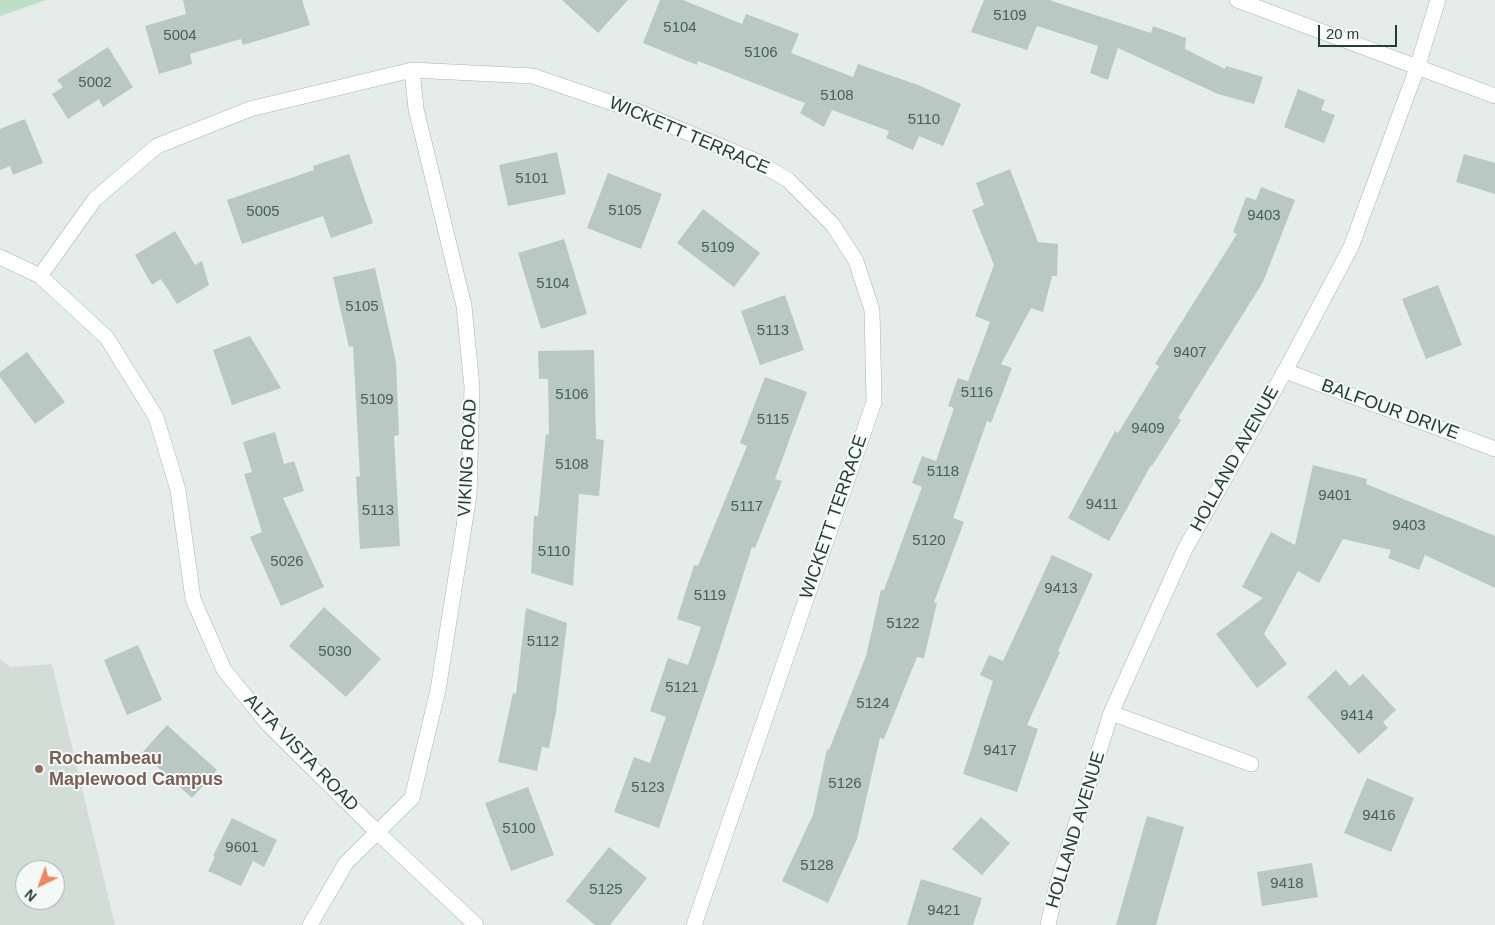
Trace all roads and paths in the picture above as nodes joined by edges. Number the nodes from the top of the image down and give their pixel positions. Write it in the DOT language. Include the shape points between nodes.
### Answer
graph roads {
  1 [pos="1237,0"];
  2 [pos="1438,0"];
  3 [pos="1417,68"];
  4 [pos="412,70"];
  5 [pos="1495,96"];
  6 [pos="0,257"];
  7 [pos="40,276"];
  8 [pos="1285,371"];
  9 [pos="1495,449"];
  10 [pos="1111,713"];
  11 [pos="1251,764"];
  12 [pos="377,832"];
  13 [pos="310,925"];
  14 [pos="476,925"];
  15 [pos="694,925"];
  16 [pos="1048,925"];
  1 -- 3 [label="street"];
  2 -- 3 [label="street, HOLLAND AVENUE"];
  3 -- 5 [label="street"];
  3 -- 8 [label="street, HOLLAND AVENUE" via="1351,247"];
  4 -- 7 [label="street, WICKETT TERRACE" via="250,109 156,146 95,199"];
  4 -- 12 [label="street, VIKING ROAD" via="416,109 464,306 472,387 469,495 438,690 412,798"];
  4 -- 15 [label="street, WICKETT TERRACE" via="533,76 636,111 758,162 788,180 833,225 856,262 872,310 874,402"];
  6 -- 7 [label="street, ALTA VISTA ROAD"];
  7 -- 12 [label="street, ALTA VISTA ROAD" via="107,338 156,417 178,490 193,599 224,670 269,725"];
  8 -- 9 [label="street, BALFOUR DRIVE"];
  8 -- 10 [label="street, HOLLAND AVENUE" via="1185,549"];
  10 -- 11 [label="street"];
  10 -- 16 [label="street, HOLLAND AVENUE"];
  12 -- 13 [label="street, VIKING ROAD" via="346,863"];
  12 -- 14 [label="street, ALTA VISTA ROAD"];
}
